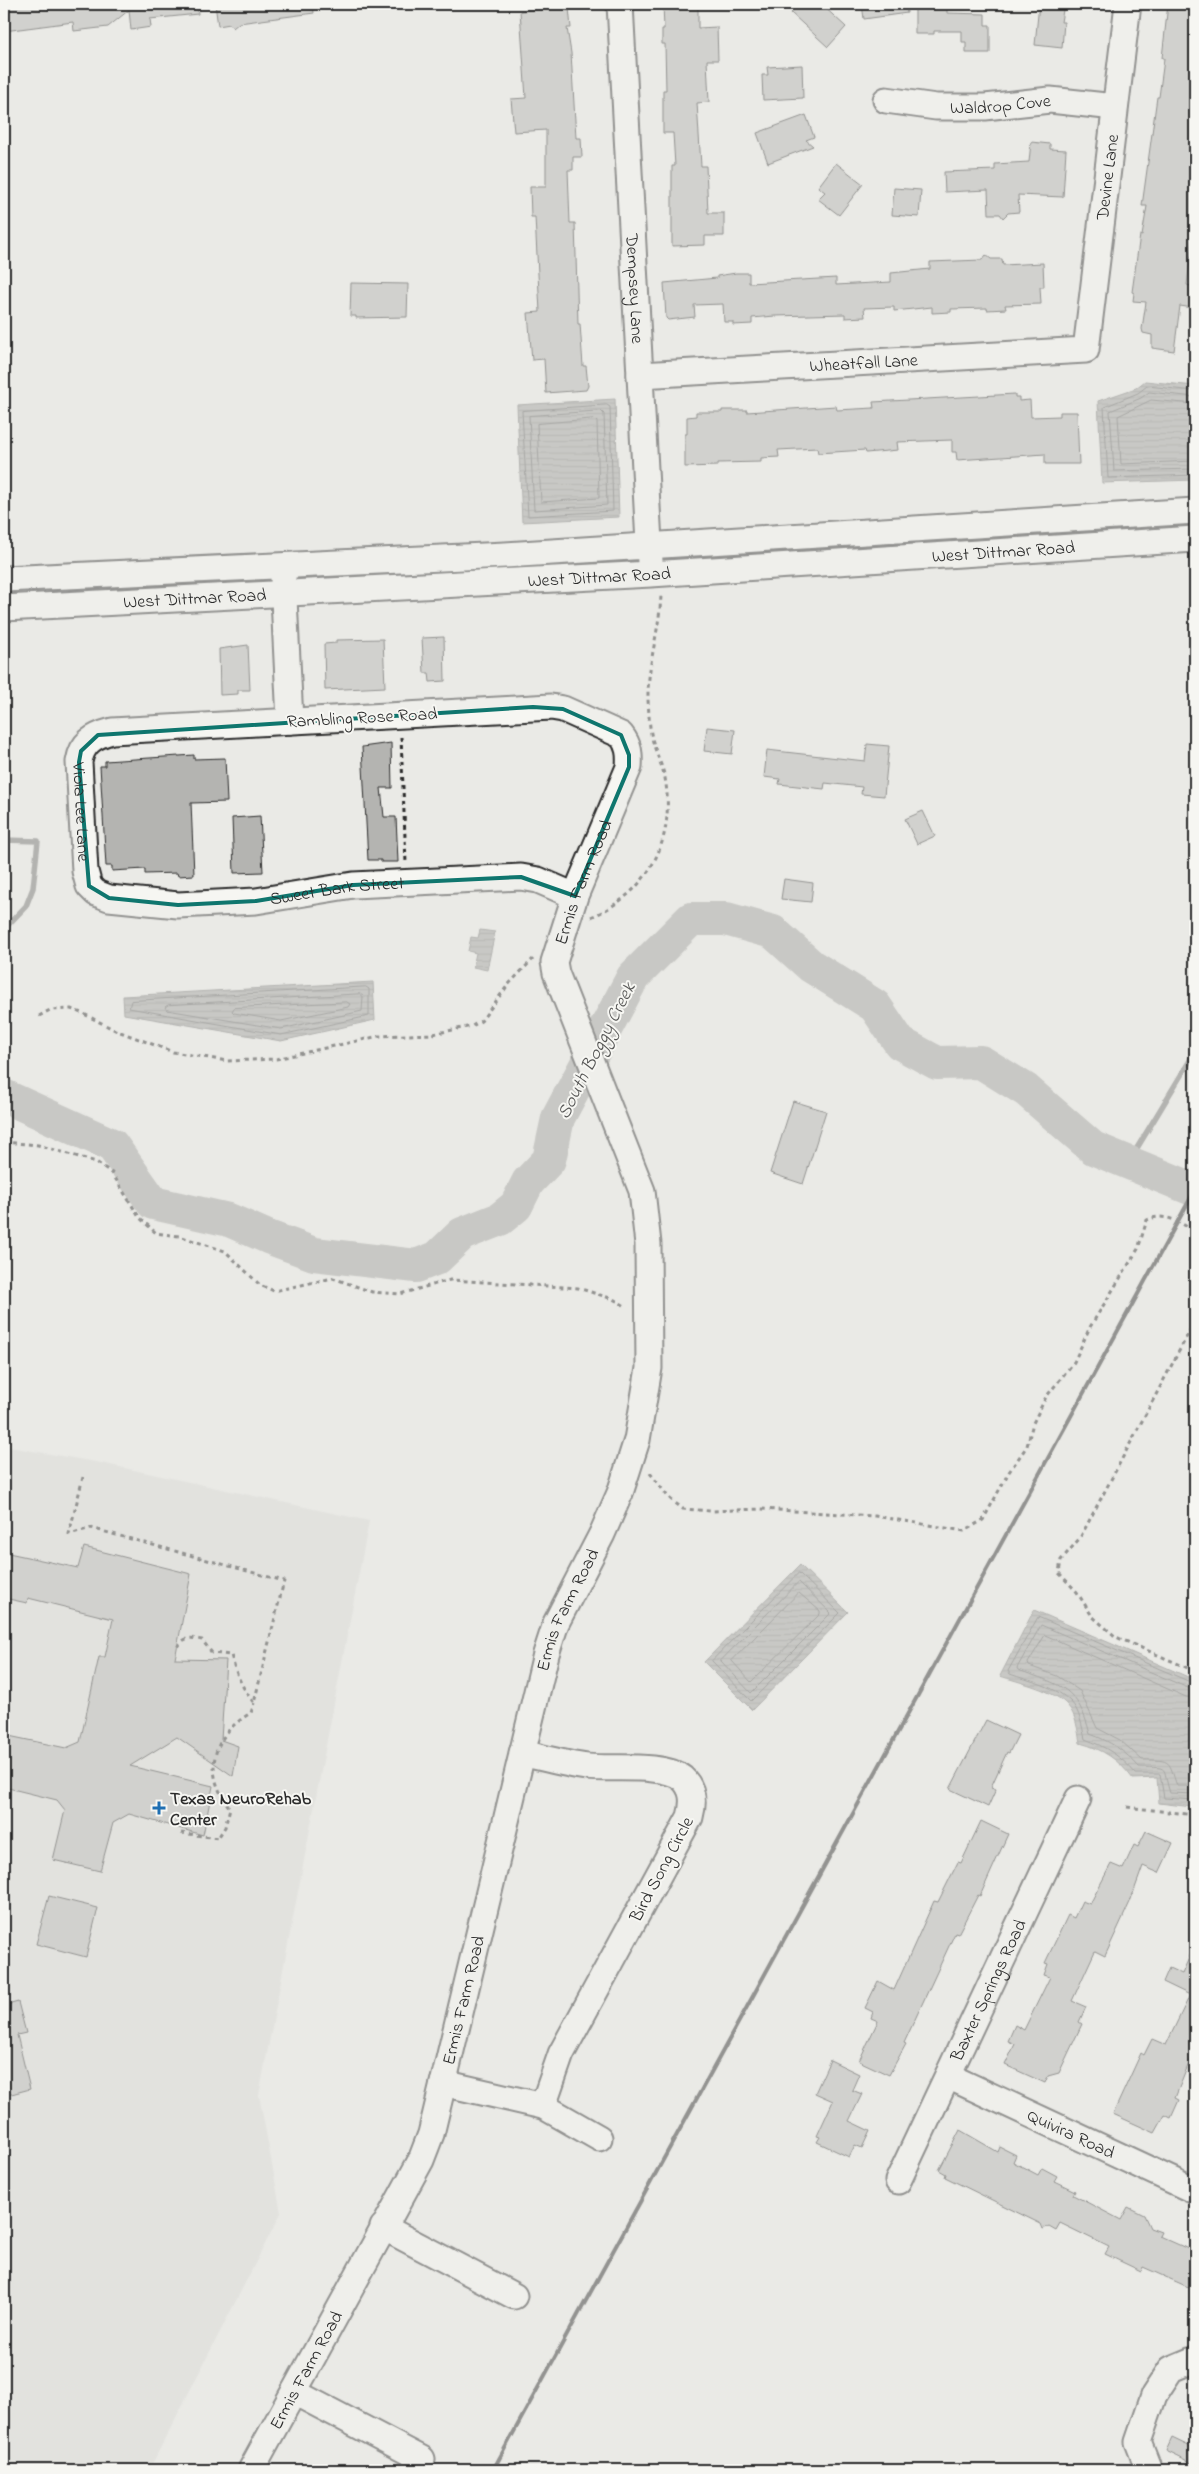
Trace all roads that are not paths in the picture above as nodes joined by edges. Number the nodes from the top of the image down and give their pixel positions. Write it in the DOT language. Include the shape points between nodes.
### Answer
graph roads {
  1 [pos="620,4"];
  2 [pos="1128,4"];
  3 [pos="886,100"];
  4 [pos="1115,106"];
  5 [pos="1086,350"];
  6 [pos="640,376"];
  7 [pos="1195,510"];
  8 [pos="1195,538"];
  9 [pos="650,546"];
  10 [pos="283,566"];
  11 [pos="651,574"];
  12 [pos="4,579"];
  13 [pos="284,594"];
  14 [pos="4,608"];
  15 [pos="290,721"];
  16 [pos="98,734"];
  17 [pos="621,735"];
  18 [pos="96,893"];
  19 [pos="575,896"];
  20 [pos="522,1753"];
  21 [pos="1078,1799"];
  22 [pos="948,2076"];
  23 [pos="443,2083"];
  24 [pos="543,2106"];
  25 [pos="599,2138"];
  26 [pos="898,2181"];
  27 [pos="1193,2184"];
  28 [pos="383,2227"];
  29 [pos="514,2296"];
  30 [pos="1195,2359"];
  31 [pos="294,2392"];
  32 [pos="422,2459"];
  33 [pos="251,2470"];
  34 [pos="1149,2470"];
  1 -- 6 [label="street, Dempsey Lane"];
  2 -- 4 [label="street, Devine Lane"];
  3 -- 4 [label="street, Waldrop Cove" via="936,107 985,107 1050,100"];
  4 -- 5 [label="street, Devine Lane"];
  5 -- 6 [label="street, Wheatfall Lane"];
  6 -- 9 [label="street, Dempsey Lane"];
  7 -- 9 [label="street, West Dittmar Road"];
  8 -- 11 [label="street, West Dittmar Road"];
  9 -- 10 [label="street, West Dittmar Road"];
  9 -- 11 [label="street, Dempsey Lane"];
  10 -- 12 [label="street, West Dittmar Road"];
  10 -- 13 [label="street"];
  11 -- 13 [label="street, West Dittmar Road"];
  13 -- 14 [label="street, West Dittmar Road"];
  13 -- 15 [label="street"];
  15 -- 16 [label="street, Rambling Rose Road"];
  15 -- 17 [label="street, Rambling Rose Road" via="551,707 563,709"];
  16 -- 18 [label="street, Viola Lee Lane" via="87,742 79,762 85,871 89,886"];
  17 -- 19 [label="street, Ermis Farm Road" via="630,756 628,767"];
  18 -- 19 [label="street, Sweet Bark Street" via="109,898 168,904 215,904 256,901 353,885 521,877 538,880"];
  19 -- 20 [label="street, Ermis Farm Road" via="554,962 642,1191 648,1244 649,1368 637,1440 620,1493 556,1623"];
  20 -- 23 [label="street, Ermis Farm Road"];
  20 -- 24 [label="street, Bird Song Circle" via="586,1767 665,1771 686,1783 691,1789 694,1804 690,1817 561,2054"];
  21 -- 22 [label="street, Baxter Springs Road"];
  22 -- 26 [label="street, Baxter Springs Road"];
  22 -- 27 [label="street, Quivira Road"];
  23 -- 24 [label="street"];
  23 -- 28 [label="street, Ermis Farm Road" via="421,2160"];
  24 -- 25 [label="street"];
  28 -- 29 [label="street"];
  28 -- 31 [label="street, Ermis Farm Road"];
  30 -- 34 [label="street" via="1170,2369 1154,2395 1138,2442"];
  31 -- 32 [label="street"];
  31 -- 33 [label="street, Ermis Farm Road"];
}
